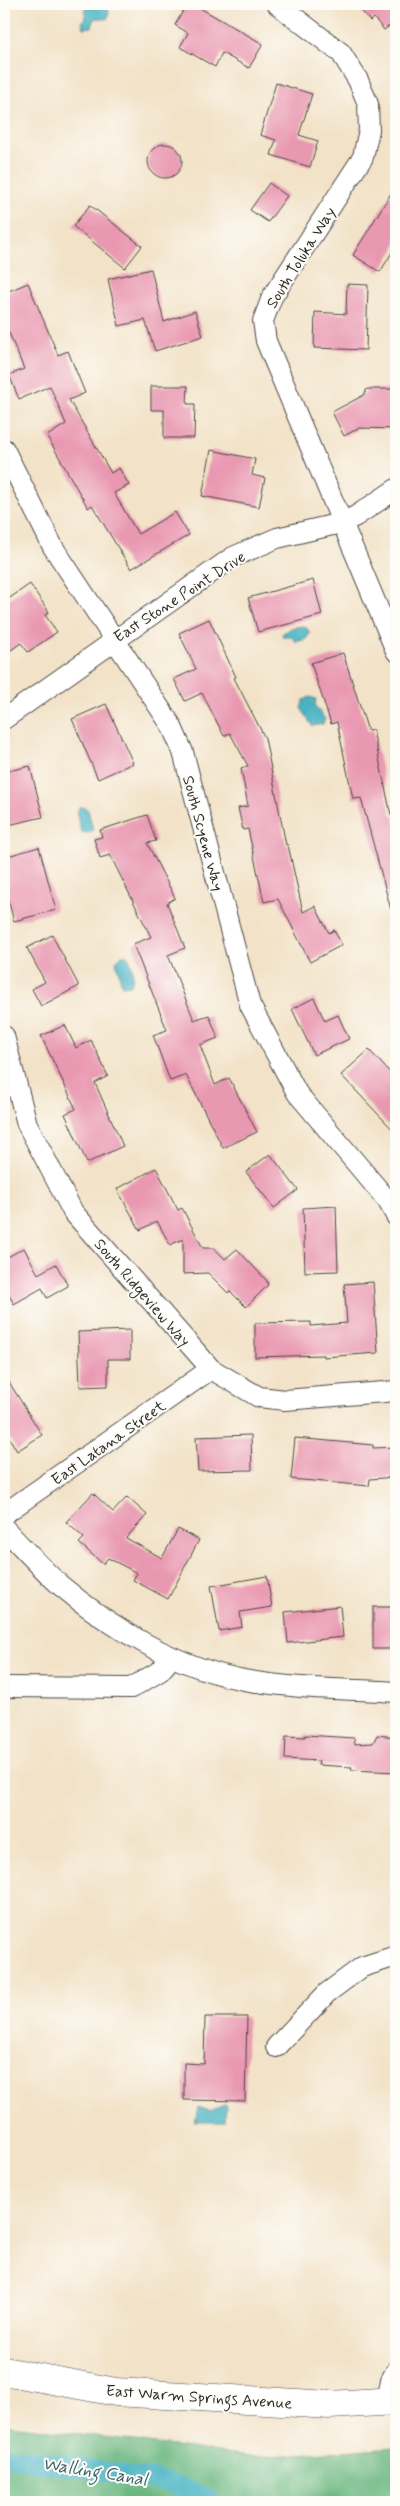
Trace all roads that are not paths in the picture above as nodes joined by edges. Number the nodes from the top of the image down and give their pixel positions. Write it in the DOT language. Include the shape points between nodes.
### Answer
graph roads {
  1 [pos="277,4"];
  2 [pos="4,449"];
  3 [pos="396,489"];
  4 [pos="341,523"];
  5 [pos="114,639"];
  6 [pos="396,651"];
  7 [pos="4,719"];
  8 [pos="4,1036"];
  9 [pos="396,1216"];
  10 [pos="211,1369"];
  11 [pos="396,1391"];
  12 [pos="4,1514"];
  13 [pos="4,1528"];
  14 [pos="172,1657"];
  15 [pos="4,1687"];
  16 [pos="396,1692"];
  17 [pos="396,1956"];
  18 [pos="276,2048"];
  19 [pos="4,2370"];
  20 [pos="396,2371"];
  21 [pos="392,2401"];
  1 -- 4 [label="street, South Toluka Way" via="341,52 368,104 370,130 363,157 272,297 263,321 266,341"];
  2 -- 5 [label="street, South Scyene Way" via="53,547"];
  3 -- 4 [label="street, East Stone Point Drive"];
  4 -- 5 [label="street, East Stone Point Drive" via="277,538 232,557"];
  4 -- 6 [label="street, South Toluka Way"];
  5 -- 7 [label="street, East Stone Point Drive"];
  5 -- 9 [label="street, South Scyene Way" via="171,725 183,752 250,1005 297,1093 388,1201"];
  8 -- 10 [label="street, South Ridgeview Way" via="27,1124 73,1212"];
  10 -- 11 [label="street, South Ridgeview Way" via="259,1397 285,1400"];
  10 -- 12 [label="street, East Latana Street"];
  13 -- 14 [label="street" via="59,1584 107,1622"];
  14 -- 15 [label="street" via="160,1671 131,1688"];
  14 -- 16 [label="street" via="243,1679 293,1686"];
  17 -- 18 [label="street" via="362,1967 327,1993"];
  19 -- 21 [label="street, East Warm Springs Avenue" via="116,2392 330,2406"];
  20 -- 21 [label="street" via="391,2380"];
}
